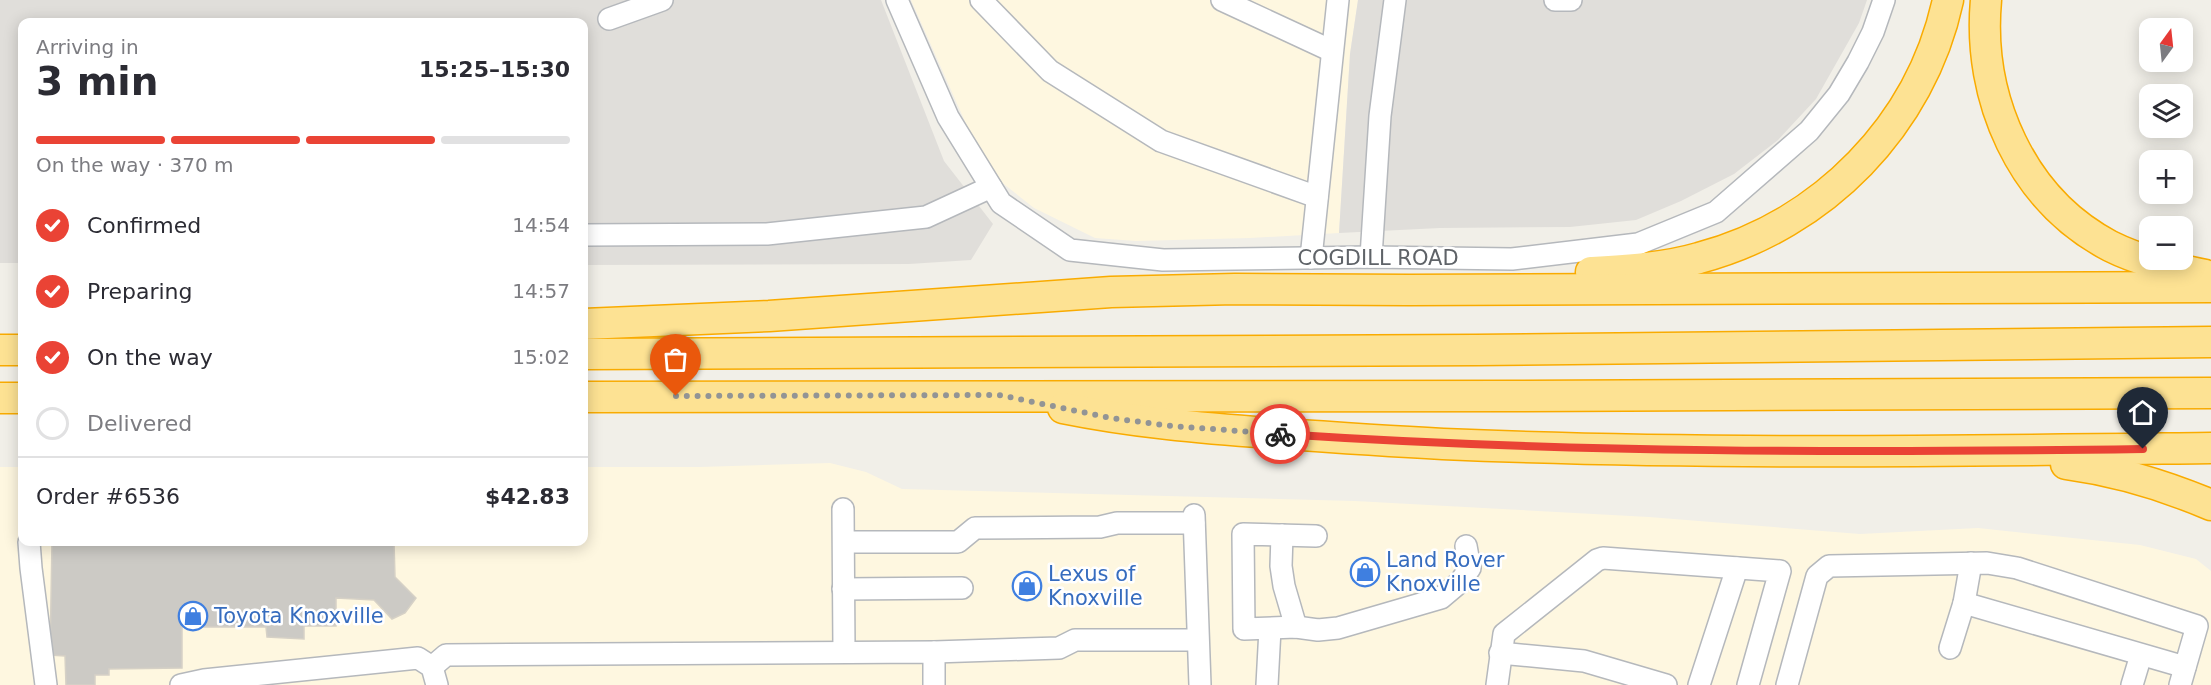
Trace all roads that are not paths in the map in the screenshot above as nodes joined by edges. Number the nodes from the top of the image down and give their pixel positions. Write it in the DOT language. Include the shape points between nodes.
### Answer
graph roads {
  1 [pos="662,0"];
  2 [pos="897,0"];
  3 [pos="981,0"];
  4 [pos="1222,0"];
  5 [pos="1338,0"];
  6 [pos="1395,0"];
  7 [pos="1884,0"];
  8 [pos="1948,0"];
  9 [pos="1986,0"];
  10 [pos="609,19"];
  11 [pos="1332,51"];
  12 [pos="991,187"];
  13 [pos="1317,197"];
  14 [pos="588,235"];
  15 [pos="1371,257"];
  16 [pos="1311,258"];
  17 [pos="2211,276"];
  18 [pos="2211,287"];
  19 [pos="1111,292"];
  20 [pos="588,324"];
  21 [pos="2211,342"];
  22 [pos="0,350"];
  23 [pos="18,350"];
  24 [pos="588,354"];
  25 [pos="2211,393"];
  26 [pos="999,395"];
  27 [pos="588,397"];
  28 [pos="0,398"];
  29 [pos="18,398"];
  30 [pos="2211,448"];
  31 [pos="1983,450"];
  32 [pos="2211,505"];
  33 [pos="843,509"];
  34 [pos="1282,535"];
  35 [pos="1316,536"];
  36 [pos="844,542"];
  37 [pos="29,546"];
  38 [pos="1466,546"];
  39 [pos="1971,563"];
  40 [pos="1737,568"];
  41 [pos="962,588"];
  42 [pos="843,589"];
  43 [pos="1964,603"];
  44 [pos="1296,627"];
  45 [pos="1270,629"];
  46 [pos="1197,640"];
  47 [pos="1950,648"];
  48 [pos="844,651"];
  49 [pos="934,652"];
  50 [pos="1500,654"];
  51 [pos="2141,655"];
  52 [pos="434,676"];
  53 [pos="2183,676"];
  54 [pos="46,685"];
  55 [pos="181,685"];
  56 [pos="934,685"];
  57 [pos="1200,685"];
  58 [pos="1267,685"];
  59 [pos="1497,685"];
  60 [pos="1666,685"];
  61 [pos="1699,685"];
  62 [pos="1748,685"];
  63 [pos="1786,685"];
  64 [pos="2132,685"];
  1 -- 10 [label="street"];
  2 -- 12 [label="street, COGDILL ROAD" via="948,117"];
  3 -- 13 [label="street" via="1050,71 1161,141"];
  4 -- 11 [label="street"];
  5 -- 11 [label="street"];
  6 -- 15 [label="street" via="1380,116"];
  7 -- 15 [label="street, COGDILL ROAD" via="1863,52 1839,94 1809,131 1716,212 1638,244 1512,259"];
  8 -- 19 [label="highway" via="1914,93 1868,156 1793,217 1726,250 1698,259 1618,271 1301,280"];
  9 -- 17 [label="highway" via="1985,53 1996,103 2012,146 2035,183 2066,215 2109,245 2162,266"];
  11 -- 13 [label="street"];
  12 -- 14 [label="street" via="926,217 767,234"];
  12 -- 16 [label="street, COGDILL ROAD" via="1001,203 1070,250 1164,260"];
  13 -- 16 [label="street"];
  15 -- 16 [label="street, COGDILL ROAD"];
  18 -- 19 [label="highway"];
  19 -- 20 [label="highway"];
  21 -- 24 [label="highway"];
  22 -- 23 [label="highway"];
  25 -- 26 [label="highway"];
  26 -- 27 [label="highway"];
  26 -- 31 [label="highway" via="1171,426 1376,441 1649,450"];
  28 -- 29 [label="highway"];
  30 -- 31 [label="highway"];
  31 -- 32 [label="highway" via="2111,471 2153,482"];
  33 -- 36 [label="street"];
  34 -- 35 [label="street"];
  34 -- 44 [label="street" via="1284,586"];
  34 -- 45 [label="street" via="1244,534 1244,629"];
  36 -- 42 [label="street"];
  36 -- 46 [label="street" via="958,542 975,528 1100,527 1194,519"];
  37 -- 54 [label="street"];
  38 -- 44 [label="street" via="1470,568 1441,598 1338,628"];
  39 -- 43 [label="street"];
  39 -- 53 [label="street" via="2016,568 2197,626"];
  39 -- 63 [label="street" via="1829,566 1817,576"];
  40 -- 50 [label="street" via="1597,560 1504,634"];
  40 -- 61 [label="street"];
  40 -- 62 [label="street" via="1780,571"];
  41 -- 42 [label="street"];
  42 -- 48 [label="street"];
  43 -- 47 [label="street"];
  43 -- 51 [label="street"];
  44 -- 45 [label="street"];
  45 -- 58 [label="street"];
  46 -- 49 [label="street" via="1075,639 1059,648"];
  46 -- 57 [label="street"];
  48 -- 49 [label="street"];
  48 -- 52 [label="street" via="446,655"];
  49 -- 56 [label="street"];
  50 -- 59 [label="street"];
  50 -- 60 [label="street" via="1584,661"];
  51 -- 53 [label="street"];
  51 -- 64 [label="street"];
  52 -- 55 [label="street" via="418,658"];
}
